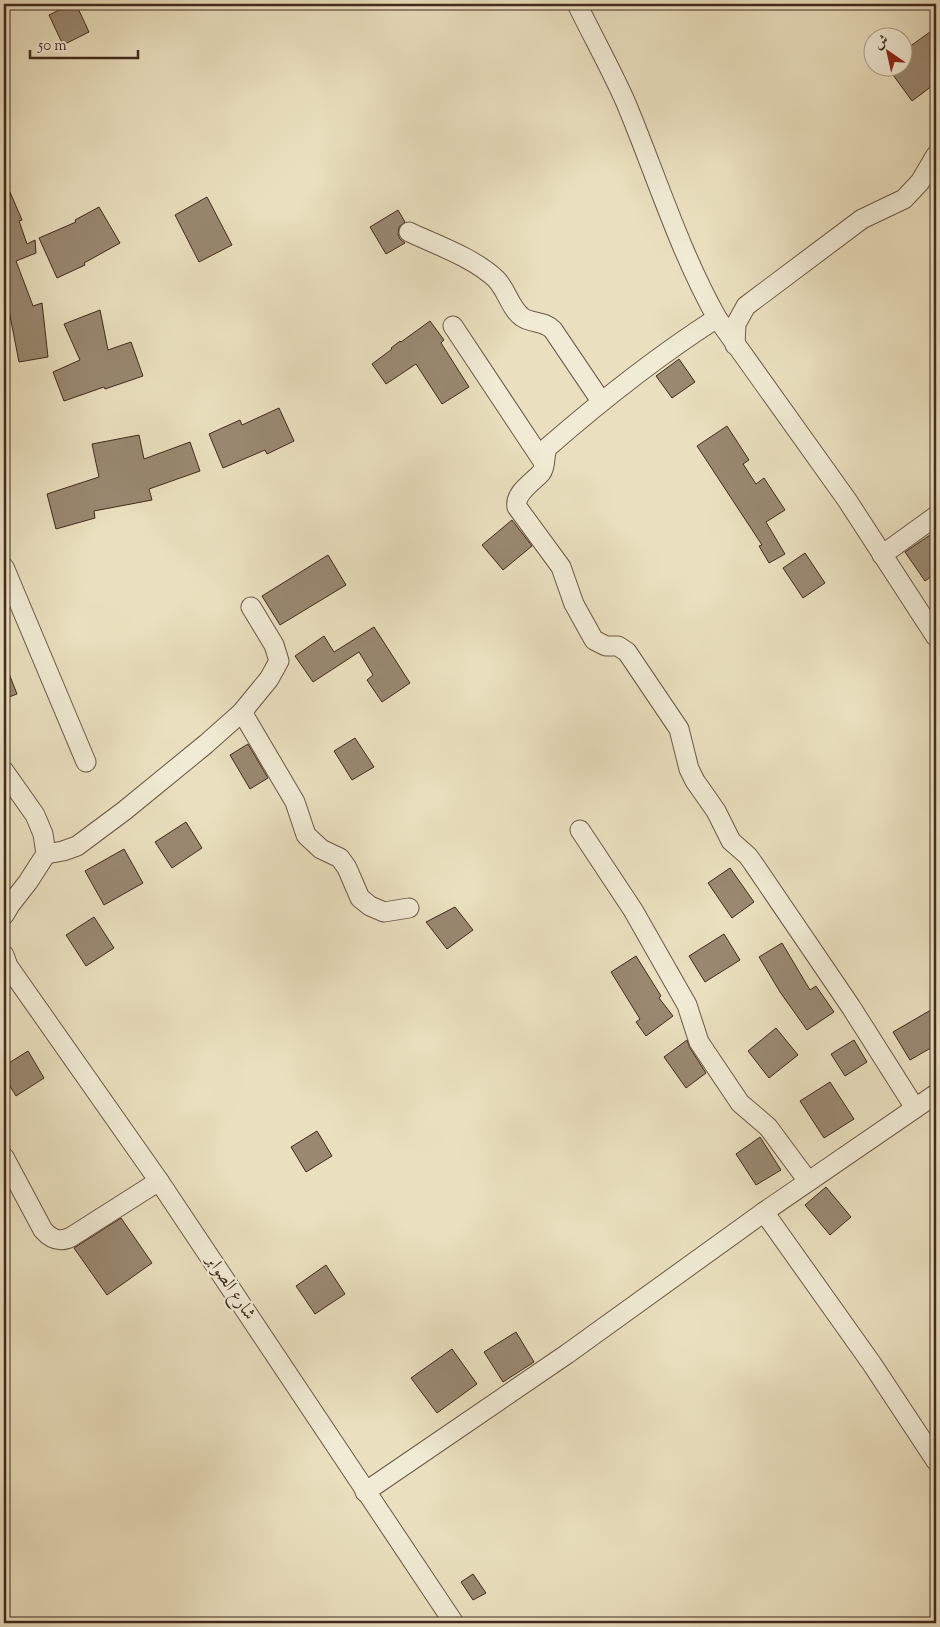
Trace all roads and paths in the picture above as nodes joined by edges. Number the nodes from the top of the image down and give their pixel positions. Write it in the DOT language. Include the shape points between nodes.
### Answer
graph roads {
  1 [pos="577,4"];
  2 [pos="936,155"];
  3 [pos="409,232"];
  4 [pos="716,318"];
  5 [pos="453,326"];
  6 [pos="735,345"];
  7 [pos="601,402"];
  8 [pos="544,463"];
  9 [pos="936,516"];
  10 [pos="882,555"];
  11 [pos="4,567"];
  12 [pos="251,606"];
  13 [pos="936,637"];
  14 [pos="242,712"];
  15 [pos="86,762"];
  16 [pos="4,770"];
  17 [pos="580,830"];
  18 [pos="46,854"];
  19 [pos="409,908"];
  20 [pos="4,916"];
  21 [pos="4,955"];
  22 [pos="936,1094"];
  23 [pos="915,1108"];
  24 [pos="4,1157"];
  25 [pos="160,1181"];
  26 [pos="808,1181"];
  27 [pos="764,1212"];
  28 [pos="936,1461"];
  29 [pos="365,1492"];
  30 [pos="454,1623"];
  1 -- 4 [label="street" via="613,75"];
  2 -- 6 [label="street" via="920,182 904,199 862,219 753,299 738,319"];
  3 -- 7 [label="street" via="486,270 498,280 518,313 553,330"];
  4 -- 6 [label="street"];
  4 -- 7 [label="street" via="669,349"];
  5 -- 8 [label="street"];
  6 -- 10 [label="street" via="808,444"];
  7 -- 8 [label="street" via="548,447"];
  8 -- 23 [label="street" via="542,472 518,496 518,510 561,567 580,617 594,640 628,652 675,721 689,769 731,841 753,863"];
  9 -- 10 [label="street"];
  10 -- 13 [label="street"];
  11 -- 15 [label="street"];
  12 -- 14 [label="street" via="274,645 278,661 269,679"];
  14 -- 18 [label="street" via="77,846"];
  14 -- 19 [label="street" via="295,802 306,834 322,849 340,858 360,898 384,912"];
  16 -- 18 [label="street" via="35,814"];
  17 -- 26 [label="street" via="633,910 687,1005 699,1042 740,1103 768,1127"];
  18 -- 20 [label="street"];
  21 -- 25 [label="street, شارع الصوابر" via="8,966"];
  22 -- 23 [label="street"];
  23 -- 26 [label="street"];
  24 -- 25 [label="street" via="43,1230 56,1240 71,1238"];
  25 -- 29 [label="street, شارع الصوابر"];
  26 -- 27 [label="street"];
  27 -- 28 [label="street"];
  27 -- 29 [label="street" via="567,1354"];
  29 -- 30 [label="street, شارع الصوابر"];
}
